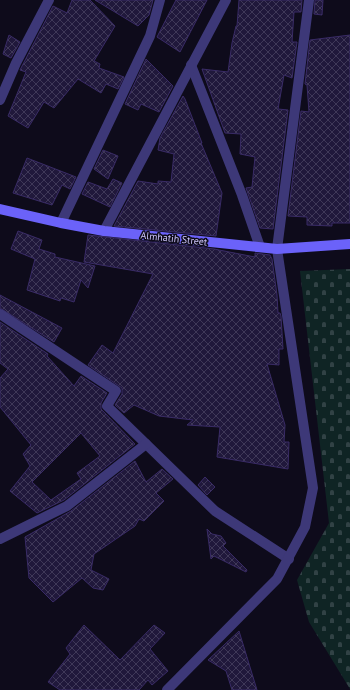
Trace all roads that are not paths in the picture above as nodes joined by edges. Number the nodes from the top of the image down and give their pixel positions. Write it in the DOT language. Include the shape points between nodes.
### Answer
graph roads {
  1 [pos="49,0"];
  2 [pos="160,0"];
  3 [pos="226,0"];
  4 [pos="309,0"];
  5 [pos="192,65"];
  6 [pos="0,100"];
  7 [pos="0,209"];
  8 [pos="61,224"];
  9 [pos="104,231"];
  10 [pos="350,244"];
  11 [pos="260,247"];
  12 [pos="277,248"];
  13 [pos="0,314"];
  14 [pos="146,444"];
  15 [pos="0,539"];
  16 [pos="289,560"];
  17 [pos="167,690"];
  1 -- 6 [label="street"];
  2 -- 8 [label="street" via="150,36"];
  3 -- 5 [label="street"];
  4 -- 12 [label="street"];
  5 -- 9 [label="street"];
  5 -- 11 [label="street"];
  7 -- 8 [label="main road, Almhatih Street"];
  8 -- 9 [label="main road, Almhatih Street"];
  9 -- 11 [label="main road, Almhatih Street"];
  10 -- 12 [label="main road, Almhatih Street"];
  11 -- 12 [label="main road, Almhatih Street"];
  12 -- 16 [label="street" via="313,488 305,527"];
  13 -- 14 [label="street" via="116,391 107,406"];
  14 -- 15 [label="street" via="67,506"];
  14 -- 16 [label="street" via="215,511"];
  16 -- 17 [label="street" via="277,579"];
}
